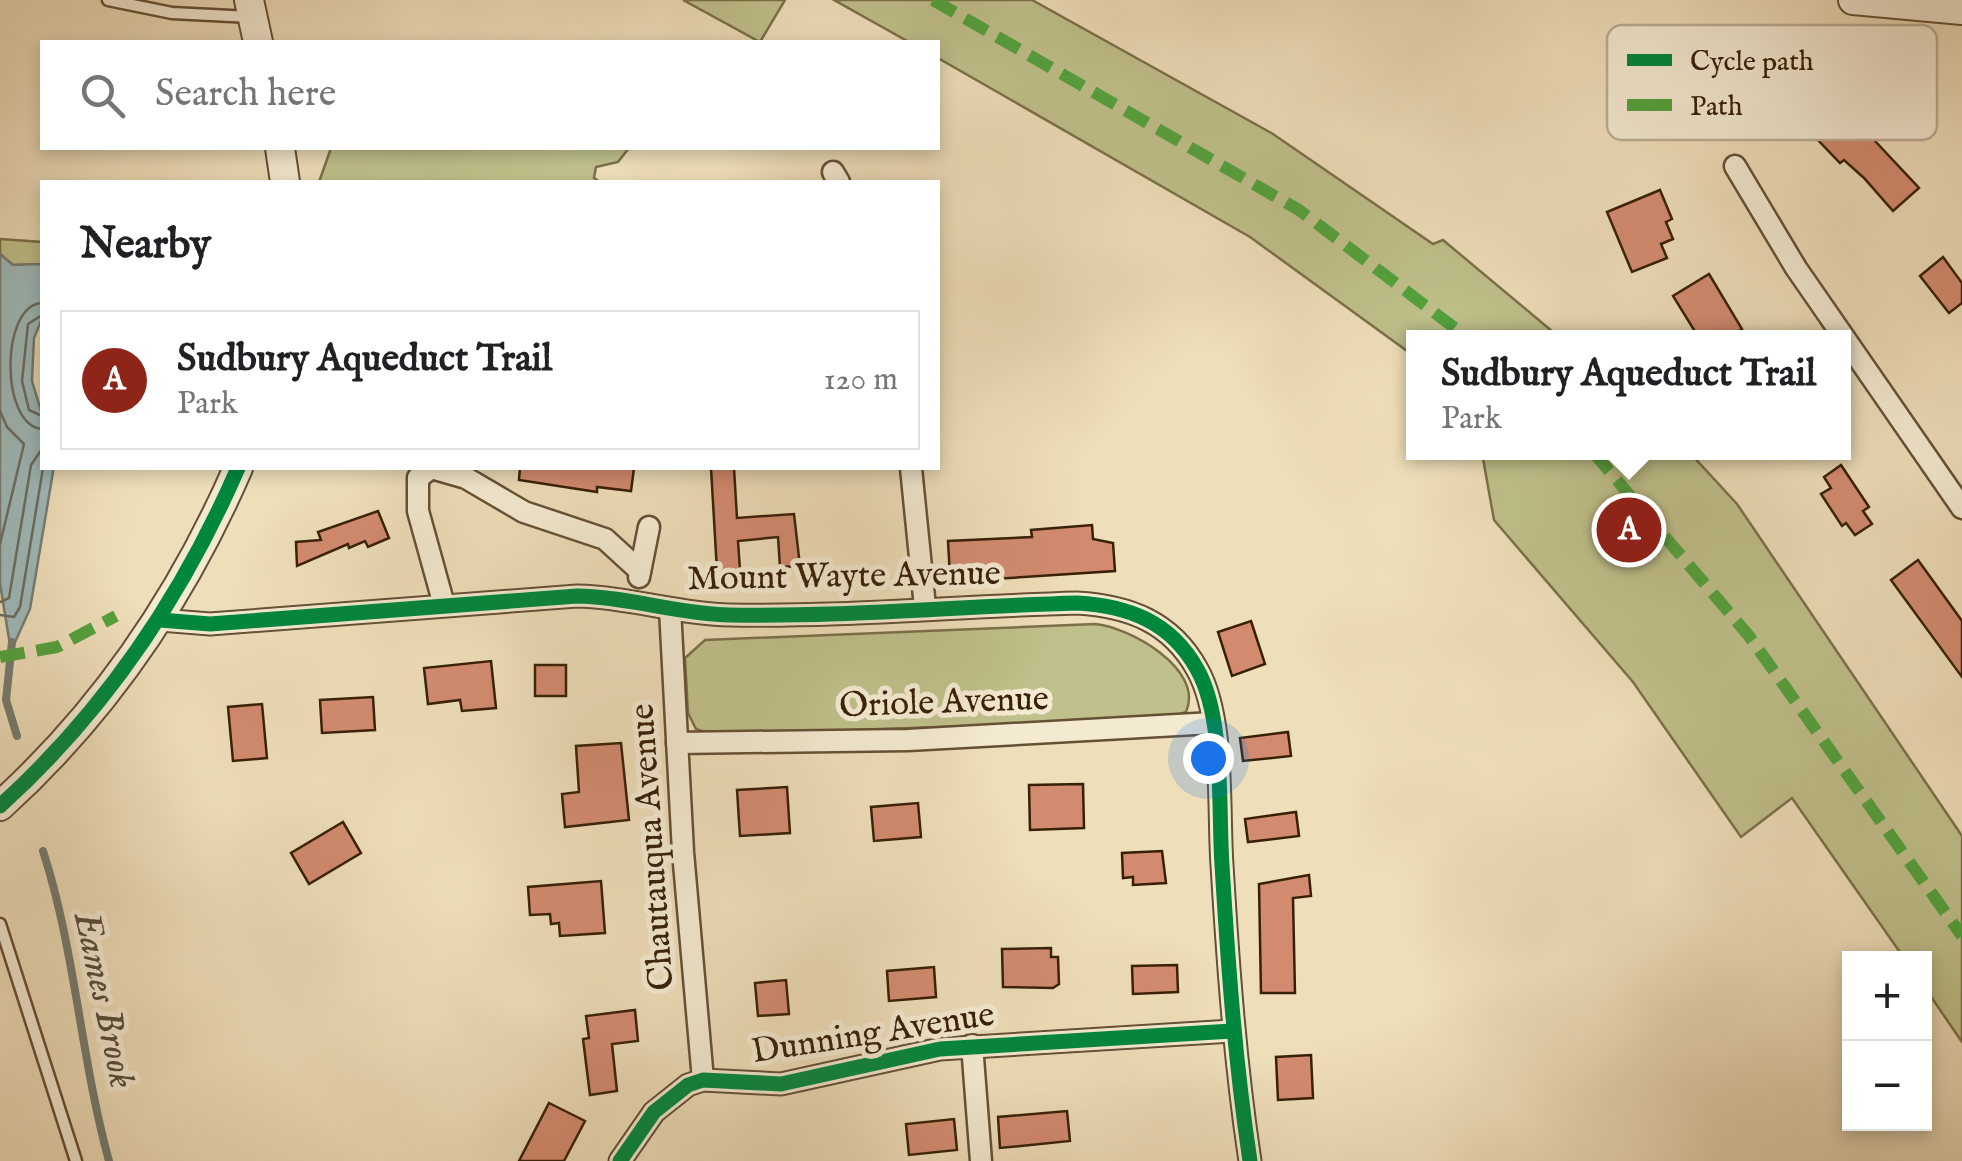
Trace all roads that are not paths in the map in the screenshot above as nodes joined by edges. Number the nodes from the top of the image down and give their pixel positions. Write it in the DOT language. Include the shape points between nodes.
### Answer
graph roads {
  1 [pos="108,0"];
  2 [pos="1853,0"];
  3 [pos="1921,4"];
  4 [pos="1962,10"];
  5 [pos="253,20"];
  6 [pos="280,150"];
  7 [pos="1735,166"];
  8 [pos="285,180"];
  9 [pos="1839,330"];
  10 [pos="1851,348"];
  11 [pos="237,470"];
  12 [pos="428,470"];
  13 [pos="438,470"];
  14 [pos="912,470"];
  15 [pos="1962,508"];
  16 [pos="650,527"];
  17 [pos="640,571"];
  18 [pos="635,598"];
  19 [pos="444,605"];
  20 [pos="924,607"];
  21 [pos="670,609"];
  22 [pos="160,620"];
  23 [pos="1213,723"];
  24 [pos="677,743"];
  25 [pos="0,806"];
  26 [pos="0,924"];
  27 [pos="1232,1030"];
  28 [pos="972,1045"];
  29 [pos="703,1080"];
  30 [pos="76,1161"];
  31 [pos="620,1161"];
  32 [pos="981,1161"];
  33 [pos="1250,1161"];
  1 -- 5 [label="lane"];
  2 -- 3 [label="street"];
  3 -- 4 [label="street"];
  6 -- 8 [label="street"];
  7 -- 9 [label="street"];
  10 -- 15 [label="street"];
  11 -- 22 [label="street"];
  12 -- 19 [label="street" via="418,478 416,503"];
  13 -- 17 [label="street" via="466,478 524,512 604,539"];
  14 -- 20 [label="street"];
  16 -- 17 [label="street"];
  17 -- 18 [label="street"];
  18 -- 19 [label="street, Mount Wayte Avenue"];
  18 -- 21 [label="street, Mount Wayte Avenue"];
  19 -- 22 [label="street, Mount Wayte Avenue" via="210,624"];
  20 -- 21 [label="street, Mount Wayte Avenue" via="734,615"];
  20 -- 23 [label="street, Mount Wayte Avenue" via="1077,603 1146,616 1199,671"];
  21 -- 24 [label="street, Chautauqua Avenue"];
  22 -- 25 [label="street" via="82,724"];
  23 -- 24 [label="street, Oriole Avenue" via="908,740"];
  23 -- 27 [label="street, Mount Wayte Avenue"];
  24 -- 29 [label="street, Chautauqua Avenue"];
  26 -- 30 [label="lane"];
  27 -- 28 [label="street, Dunning Avenue"];
  27 -- 33 [label="street, Mount Wayte Avenue"];
  28 -- 29 [label="street, Dunning Avenue" via="780,1084"];
  28 -- 32 [label="street"];
  29 -- 31 [label="street" via="654,1112"];
}
